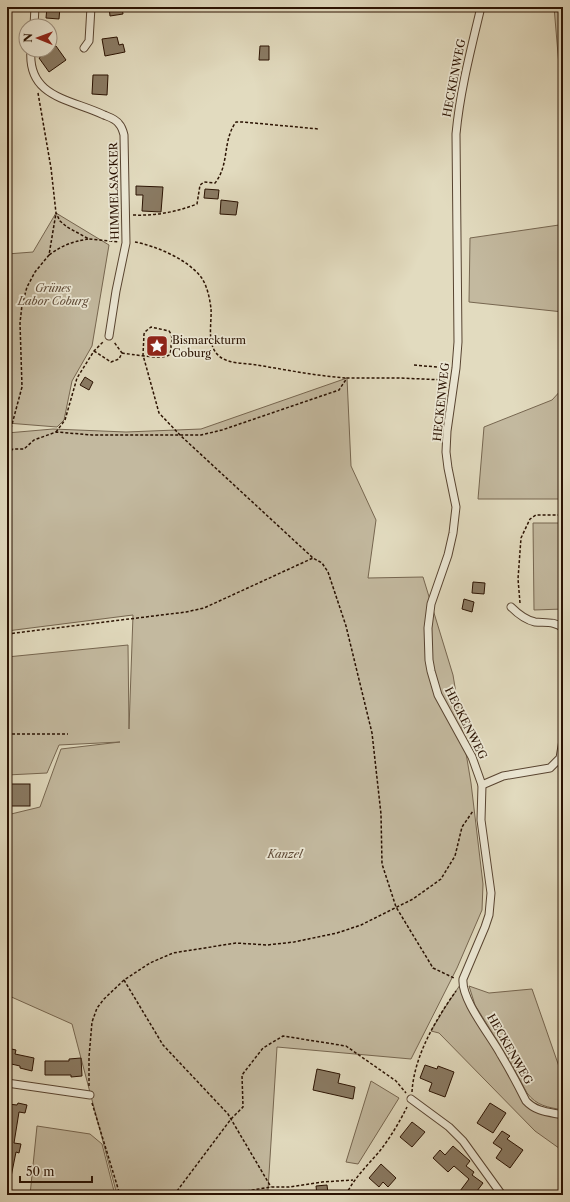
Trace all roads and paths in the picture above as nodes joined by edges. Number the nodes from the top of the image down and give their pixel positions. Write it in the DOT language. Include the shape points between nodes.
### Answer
graph roads {
  1 [pos="36,7"];
  2 [pos="91,7"];
  3 [pos="481,7"];
  4 [pos="35,18"];
  5 [pos="84,48"];
  6 [pos="32,58"];
  7 [pos="37,81"];
  8 [pos="319,129"];
  9 [pos="56,213"];
  10 [pos="126,214"];
  11 [pos="88,239"];
  12 [pos="126,243"];
  13 [pos="49,255"];
  14 [pos="109,336"];
  15 [pos="94,351"];
  16 [pos="122,353"];
  17 [pos="143,355"];
  18 [pos="414,365"];
  19 [pos="456,368"];
  20 [pos="347,378"];
  21 [pos="454,380"];
  22 [pos="56,432"];
  23 [pos="181,436"];
  24 [pos="7,443"];
  25 [pos="7,454"];
  26 [pos="563,515"];
  27 [pos="313,558"];
  28 [pos="511,607"];
  29 [pos="522,617"];
  30 [pos="563,628"];
  31 [pos="7,634"];
  32 [pos="7,734"];
  33 [pos="68,734"];
  34 [pos="563,740"];
  35 [pos="482,785"];
  36 [pos="482,798"];
  37 [pos="396,907"];
  38 [pos="124,980"];
  39 [pos="462,982"];
  40 [pos="7,1083"];
  41 [pos="90,1094"];
  42 [pos="411,1099"];
  43 [pos="563,1115"];
  44 [pos="231,1119"];
  45 [pos="354,1180"];
  46 [pos="271,1187"];
  47 [pos="120,1195"];
  48 [pos="174,1195"];
  49 [pos="222,1195"];
  50 [pos="346,1195"];
  51 [pos="502,1195"];
  1 -- 4 [label="street"];
  2 -- 5 [label="street" via="89,41"];
  3 -- 19 [label="street, HECKENWEG" via="463,84 456,134"];
  6 -- 7 [label="street" via="32,70"];
  7 -- 9 [label="path"];
  7 -- 10 [label="street, HIMMELSACKER" via="48,92 119,123 124,135"];
  8 -- 10 [label="path" via="236,122 232,127 221,176 215,183 204,182 200,185 196,204 147,216"];
  9 -- 11 [label="path" via="67,227"];
  9 -- 13 [label="path"];
  10 -- 12 [label="street, HIMMELSACKER"];
  11 -- 12 [label="path"];
  11 -- 13 [label="path" via="64,245"];
  12 -- 14 [label="street, HIMMELSACKER"];
  12 -- 20 [label="path" via="136,242 170,254 193,268 202,278 211,308 212,346 220,356 234,362 316,376"];
  13 -- 24 [label="path" via="35,272 22,305 22,386"];
  14 -- 15 [label="path"];
  14 -- 16 [label="path"];
  15 -- 16 [label="path" via="111,362 119,359"];
  15 -- 22 [label="path" via="77,378 65,420"];
  16 -- 17 [label="path"];
  17 -- 17 [label="path" via="168,356 173,338 169,331 151,327 146,331"];
  17 -- 23 [label="path" via="159,413"];
  18 -- 19 [label="path"];
  19 -- 21 [label="street, HECKENWEG"];
  20 -- 21 [label="path"];
  20 -- 23 [label="path" via="339,390 222,430"];
  21 -- 35 [label="street, HECKENWEG" via="446,452 456,507 448,555 431,604 428,628 429,660 438,695 472,757"];
  22 -- 23 [label="path"];
  22 -- 25 [label="path" via="34,440 24,449 13,449"];
  23 -- 27 [label="path"];
  26 -- 29 [label="path" via="536,516 530,519 521,538 518,579"];
  27 -- 31 [label="path" via="204,608"];
  27 -- 37 [label="path" via="322,563 328,572 346,626 372,733 381,814 382,864"];
  28 -- 29 [label="street"];
  29 -- 30 [label="street" via="534,622 555,623"];
  32 -- 33 [label="path"];
  34 -- 35 [label="street" via="560,758 550,768 503,776"];
  35 -- 36 [label="street, HECKENWEG"];
  36 -- 37 [label="path" via="462,826 455,856 441,879 414,899"];
  36 -- 39 [label="street, HECKENWEG" via="481,820 491,893 489,915"];
  37 -- 38 [label="path" via="360,925 302,941 267,945 236,943 173,953 150,963"];
  37 -- 39 [label="path" via="433,968"];
  38 -- 41 [label="path" via="97,1008 92,1022 89,1057"];
  38 -- 44 [label="path" via="163,1045"];
  39 -- 42 [label="path" via="431,1031 412,1084"];
  39 -- 43 [label="street, HECKENWEG" via="466,996 526,1100 539,1110"];
  40 -- 41 [label="street"];
  41 -- 47 [label="path"];
  42 -- 44 [label="path" via="396,1081 346,1046 283,1036 263,1048 242,1075 243,1107"];
  42 -- 45 [label="path" via="384,1145"];
  42 -- 51 [label="street" via="449,1127"];
  44 -- 46 [label="path"];
  44 -- 48 [label="path"];
  45 -- 46 [label="path"];
  45 -- 50 [label="path"];
  46 -- 49 [label="path"];
}
